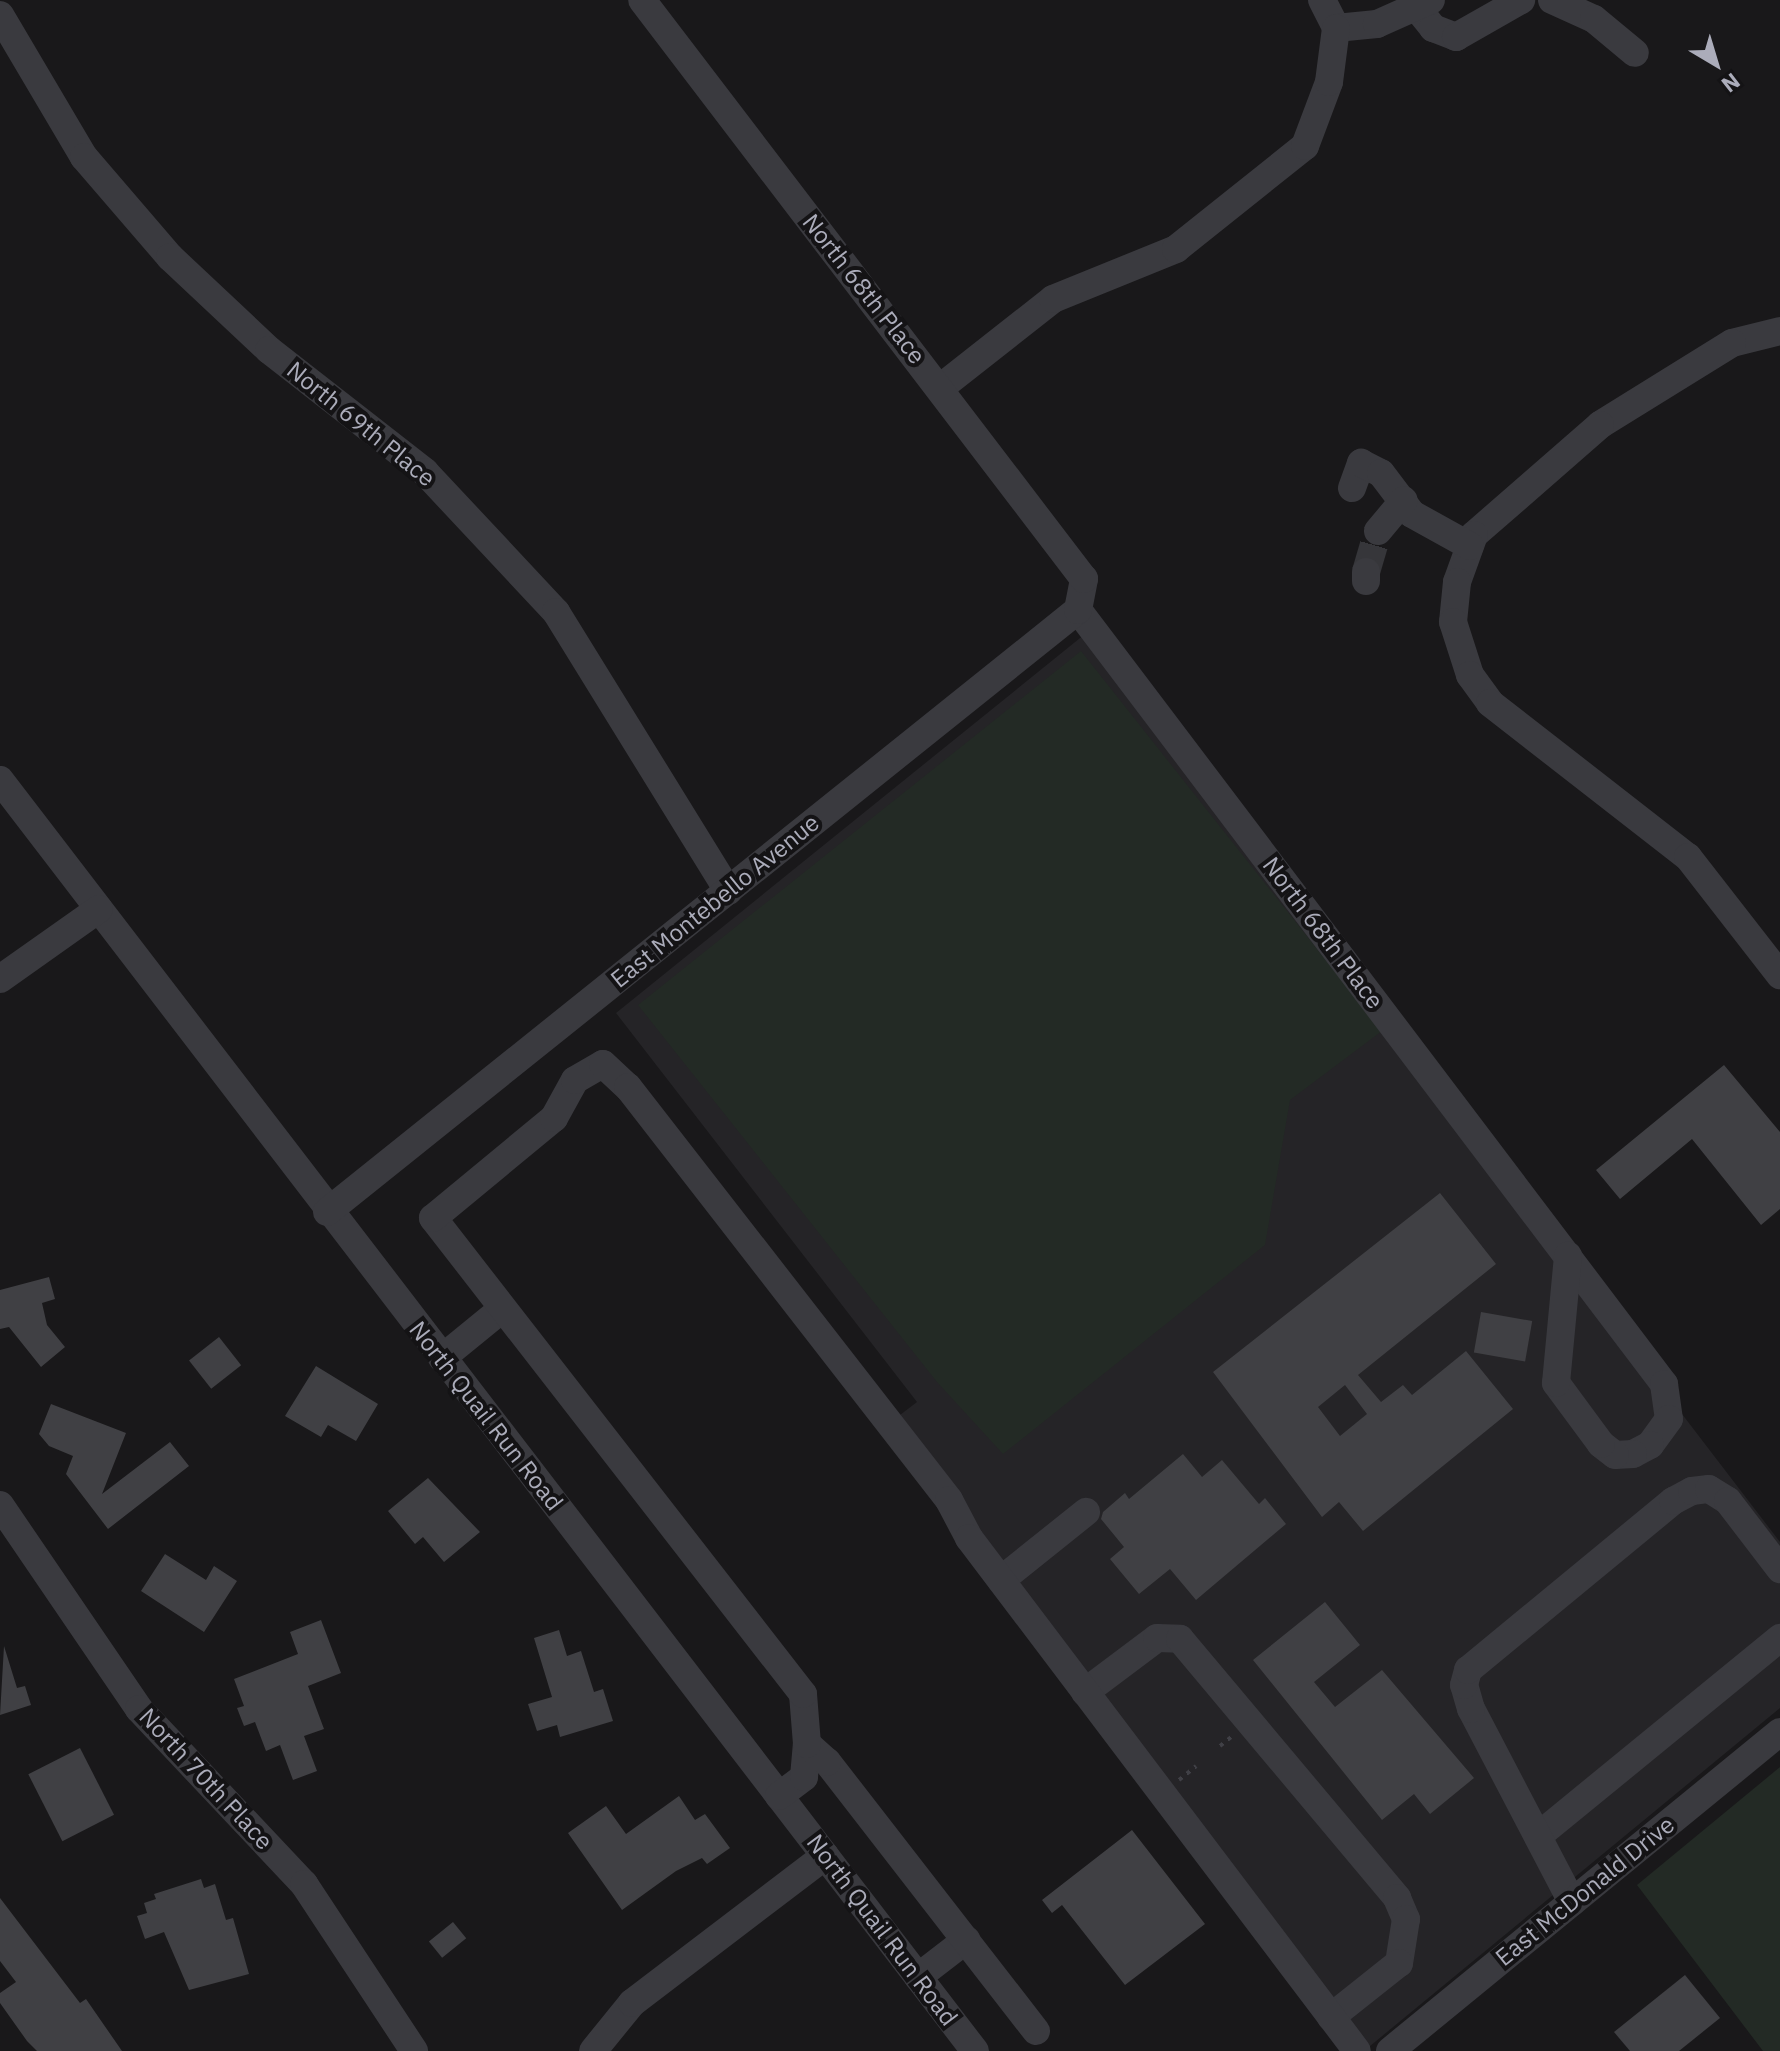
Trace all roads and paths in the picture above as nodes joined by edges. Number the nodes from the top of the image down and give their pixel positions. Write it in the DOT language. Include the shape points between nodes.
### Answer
graph roads {
  1 [pos="642,0"];
  2 [pos="1322,0"];
  3 [pos="1521,0"];
  4 [pos="1552,0"];
  5 [pos="1425,4"];
  6 [pos="0,15"];
  7 [pos="1336,28"];
  8 [pos="1635,53"];
  9 [pos="1780,331"];
  10 [pos="940,388"];
  11 [pos="1352,488"];
  12 [pos="1404,500"];
  13 [pos="1378,531"];
  14 [pos="1470,546"];
  15 [pos="1078,610"];
  16 [pos="0,780"];
  17 [pos="728,891"];
  18 [pos="99,909"];
  19 [pos="1780,975"];
  20 [pos="0,979"];
  21 [pos="327,1212"];
  22 [pos="1568,1256"];
  23 [pos="502,1309"];
  24 [pos="442,1358"];
  25 [pos="0,1505"];
  26 [pos="1086,1512"];
  27 [pos="1780,1569"];
  28 [pos="1001,1580"];
  29 [pos="1780,1638"];
  30 [pos="1085,1692"];
  31 [pos="1780,1732"];
  32 [pos="807,1744"];
  33 [pos="1196,1766"];
  34 [pos="1174,1784"];
  35 [pos="779,1796"];
  36 [pos="1538,1836"];
  37 [pos="825,1856"];
  38 [pos="1572,1902"];
  39 [pos="966,1940"];
  40 [pos="918,1977"];
  41 [pos="1331,2017"];
  42 [pos="1036,2031"];
  43 [pos="414,2051"];
  44 [pos="593,2051"];
  45 [pos="975,2051"];
  46 [pos="1357,2051"];
  47 [pos="1390,2051"];
  1 -- 10 [label="street, North 68th Place"];
  2 -- 7 [label="street"];
  3 -- 5 [label="street" via="1456,37 1433,28"];
  4 -- 8 [label="street" via="1594,19"];
  5 -- 7 [label="street" via="1377,24"];
  6 -- 17 [label="street, North 69th Place" via="84,157 170,257 269,350 425,472 556,612"];
  7 -- 10 [label="street" via="1329,82 1305,146 1176,249 1053,299"];
  9 -- 14 [label="street" via="1732,343 1600,425 1474,535"];
  10 -- 15 [label="street, North 68th Place" via="1084,579"];
  11 -- 12 [label="street" via="1361,463 1381,473"];
  12 -- 13 [label="street"];
  12 -- 14 [label="street" via="1429,527"];
  14 -- 19 [label="street" via="1457,582 1453,622 1470,675 1490,703 1688,857"];
  15 -- 17 [label="street, East Montebello Avenue"];
  15 -- 22 [label="street, North 68th Place"];
  16 -- 18 [label="street, North Quail Run Road"];
  17 -- 21 [label="street, East Montebello Avenue"];
  18 -- 20 [label="street"];
  18 -- 21 [label="street, North Quail Run Road"];
  21 -- 24 [label="street, North Quail Run Road"];
  22 -- 22 [label="street, North 68th Place" via="1556,1383 1601,1444 1615,1455 1633,1454 1650,1445 1669,1419 1664,1384"];
  23 -- 24 [label="street"];
  23 -- 28 [label="street" via="433,1218 554,1118 575,1080 603,1064 628,1087 949,1500"];
  23 -- 32 [label="street" via="803,1694"];
  24 -- 35 [label="street, North Quail Run Road"];
  25 -- 43 [label="street, North 70th Place" via="139,1709 304,1884"];
  26 -- 28 [label="street"];
  27 -- 36 [label="street" via="1728,1501 1709,1489 1692,1491 1673,1501 1468,1670 1464,1685 1471,1709"];
  28 -- 30 [label="street"];
  29 -- 36 [label="street"];
  30 -- 41 [label="street"];
  30 -- 41 [label="street" via="1157,1638 1180,1639 1397,1898 1406,1919 1399,1963"];
  31 -- 38 [label="street, East McDonald Drive"];
  32 -- 35 [label="street" via="804,1777"];
  32 -- 39 [label="street" via="827,1762"];
  33 -- 34 [label="path"];
  35 -- 37 [label="street, North Quail Run Road"];
  36 -- 38 [label="street"];
  37 -- 40 [label="street, North Quail Run Road"];
  37 -- 44 [label="street" via="632,2003"];
  38 -- 47 [label="street, East McDonald Drive"];
  39 -- 40 [label="street"];
  39 -- 42 [label="street"];
  40 -- 45 [label="street, North Quail Run Road"];
  41 -- 46 [label="street"];
}
